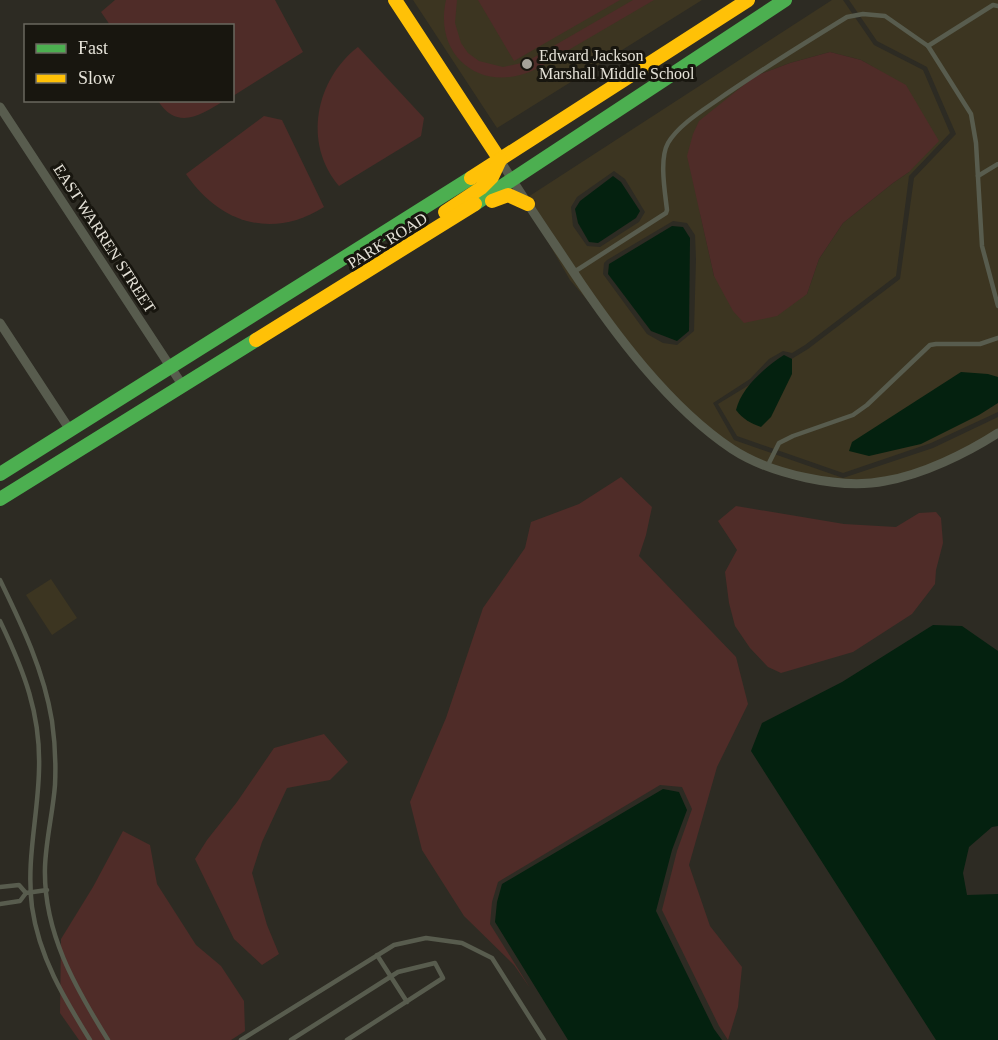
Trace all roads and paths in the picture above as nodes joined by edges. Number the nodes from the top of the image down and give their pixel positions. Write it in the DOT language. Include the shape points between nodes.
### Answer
graph roads {
  1 [pos="395,0"];
  2 [pos="748,0"];
  3 [pos="785,0"];
  4 [pos="998,6"];
  5 [pos="928,46"];
  6 [pos="639,71"];
  7 [pos="0,107"];
  8 [pos="500,160"];
  9 [pos="998,164"];
  10 [pos="978,176"];
  11 [pos="513,181"];
  12 [pos="528,204"];
  13 [pos="382,262"];
  14 [pos="573,272"];
  15 [pos="997,295"];
  16 [pos="998,306"];
  17 [pos="0,323"];
  18 [pos="998,338"];
  19 [pos="172,367"];
  20 [pos="183,386"];
  21 [pos="70,430"];
  22 [pos="998,433"];
  23 [pos="767,467"];
  24 [pos="49,468"];
  25 [pos="0,474"];
  26 [pos="0,499"];
  27 [pos="0,580"];
  28 [pos="0,621"];
  29 [pos="0,887"];
  30 [pos="47,890"];
  31 [pos="29,893"];
  32 [pos="0,904"];
  33 [pos="377,956"];
  34 [pos="390,976"];
  35 [pos="407,1002"];
  36 [pos="90,1040"];
  37 [pos="108,1040"];
  38 [pos="241,1040"];
  39 [pos="291,1040"];
  40 [pos="347,1040"];
  41 [pos="544,1040"];
  1 -- 8 [label="main road"];
  2 -- 6 [label="main road, PARK ROAD"];
  3 -- 11 [label="main road, PARK ROAD"];
  4 -- 5 [label="lane" via="993,5"];
  5 -- 10 [label="lane" via="971,114"];
  5 -- 14 [label="lane" via="885,16 854,14 760,70 700,112 667,144 662,161 666,213"];
  6 -- 8 [label="main road, PARK ROAD"];
  6 -- 11 [label="main road" via="630,85 528,152"];
  7 -- 19 [label="street, EAST WARREN STREET"];
  8 -- 11 [label="street"];
  8 -- 13 [label="main road" via="481,188 413,234"];
  8 -- 19 [label="main road, PARK ROAD"];
  9 -- 10 [label="lane"];
  10 -- 15 [label="lane" via="982,246"];
  11 -- 12 [label="street"];
  11 -- 13 [label="main road, PARK ROAD"];
  12 -- 13 [label="main road" via="508,195 500,198 415,248"];
  12 -- 14 [label="street"];
  13 -- 20 [label="main road, PARK ROAD"];
  14 -- 23 [label="street" via="636,359 691,416 732,449"];
  15 -- 16 [label="lane"];
  17 -- 21 [label="street"];
  18 -- 23 [label="lane" via="980,344 930,345 853,415 779,443"];
  19 -- 20 [label="street, EAST WARREN STREET"];
  19 -- 21 [label="main road, PARK ROAD"];
  19 -- 24 [label="main road" via="167,381 68,448"];
  20 -- 24 [label="main road, PARK ROAD"];
  21 -- 25 [label="main road, PARK ROAD"];
  22 -- 23 [label="street" via="939,464 885,482 841,483 798,477"];
  24 -- 26 [label="main road, PARK ROAD"];
  27 -- 30 [label="lane" via="30,645 52,721 55,785 45,868"];
  28 -- 31 [label="lane" via="23,670 38,737"];
  29 -- 31 [label="lane" via="19,885"];
  30 -- 31 [label="lane"];
  30 -- 37 [label="lane" via="51,920 69,975"];
  31 -- 32 [label="lane" via="20,901"];
  31 -- 36 [label="lane" via="47,964"];
  33 -- 34 [label="lane"];
  33 -- 38 [label="lane"];
  33 -- 41 [label="lane" via="394,945 426,938 462,943 492,958"];
  34 -- 35 [label="lane"];
  34 -- 35 [label="lane" via="435,963 443,978"];
  34 -- 39 [label="lane"];
  35 -- 40 [label="lane"];
}
